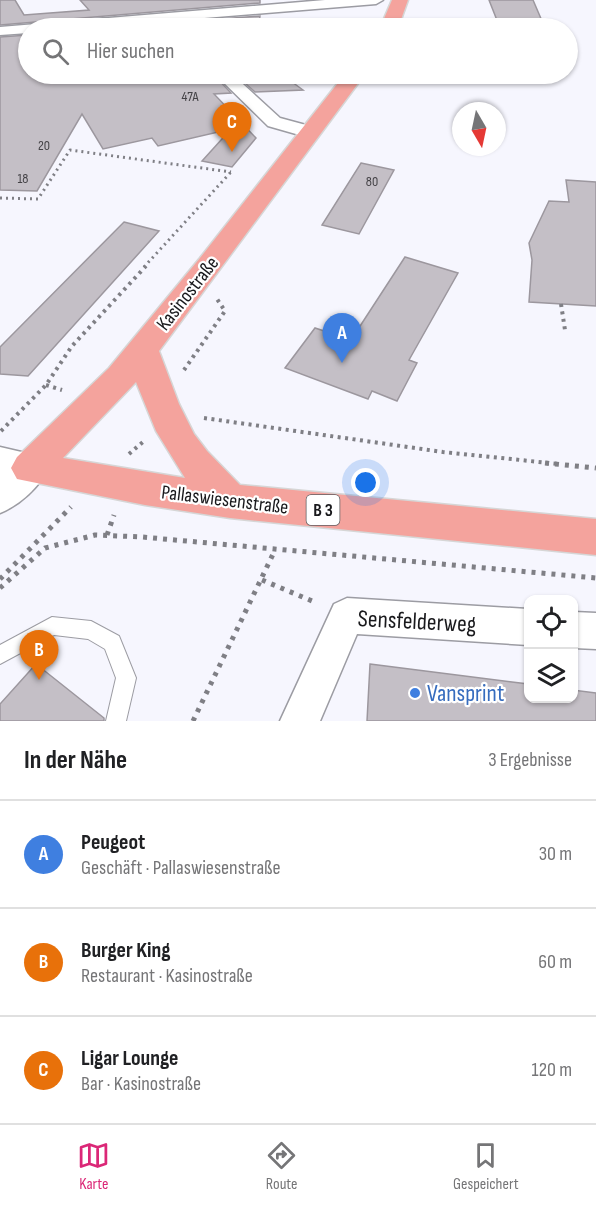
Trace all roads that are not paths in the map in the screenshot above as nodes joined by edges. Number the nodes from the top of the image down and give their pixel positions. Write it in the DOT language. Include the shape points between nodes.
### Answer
graph roads {
  1 [pos="376,0"];
  2 [pos="400,0"];
  3 [pos="153,6"];
  4 [pos="166,18"];
  5 [pos="216,18"];
  6 [pos="393,18"];
  7 [pos="18,30"];
  8 [pos="0,31"];
  9 [pos="234,84"];
  10 [pos="347,84"];
  11 [pos="310,132"];
  12 [pos="142,350"];
  13 [pos="15,465"];
  14 [pos="0,496"];
  15 [pos="230,501"];
  16 [pos="596,537"];
  17 [pos="524,627"];
  18 [pos="578,630"];
  19 [pos="596,632"];
  20 [pos="0,655"];
  21 [pos="116,721"];
  22 [pos="300,721"];
  1 -- 5 [label="street"];
  2 -- 6 [label="main road"];
  3 -- 4 [label="street"];
  7 -- 8 [label="street"];
  9 -- 11 [label="street" via="274,122"];
  10 -- 11 [label="main road, Kasinostraße"];
  11 -- 12 [label="main road, Kasinostraße"];
  12 -- 13 [label="main road, Kasinostraße" via="97,402"];
  12 -- 15 [label="main road" via="178,438"];
  13 -- 14 [label="main road, Kasinostraße"];
  13 -- 15 [label="main road, Pallaswiesenstraße / B 3"];
  15 -- 16 [label="main road, Pallaswiesenstraße / B 3"];
  17 -- 22 [label="street, Sensfelderweg" via="347,616"];
  18 -- 19 [label="street"];
  20 -- 21 [label="lane" via="52,626 91,630 112,643 126,678"];
}
